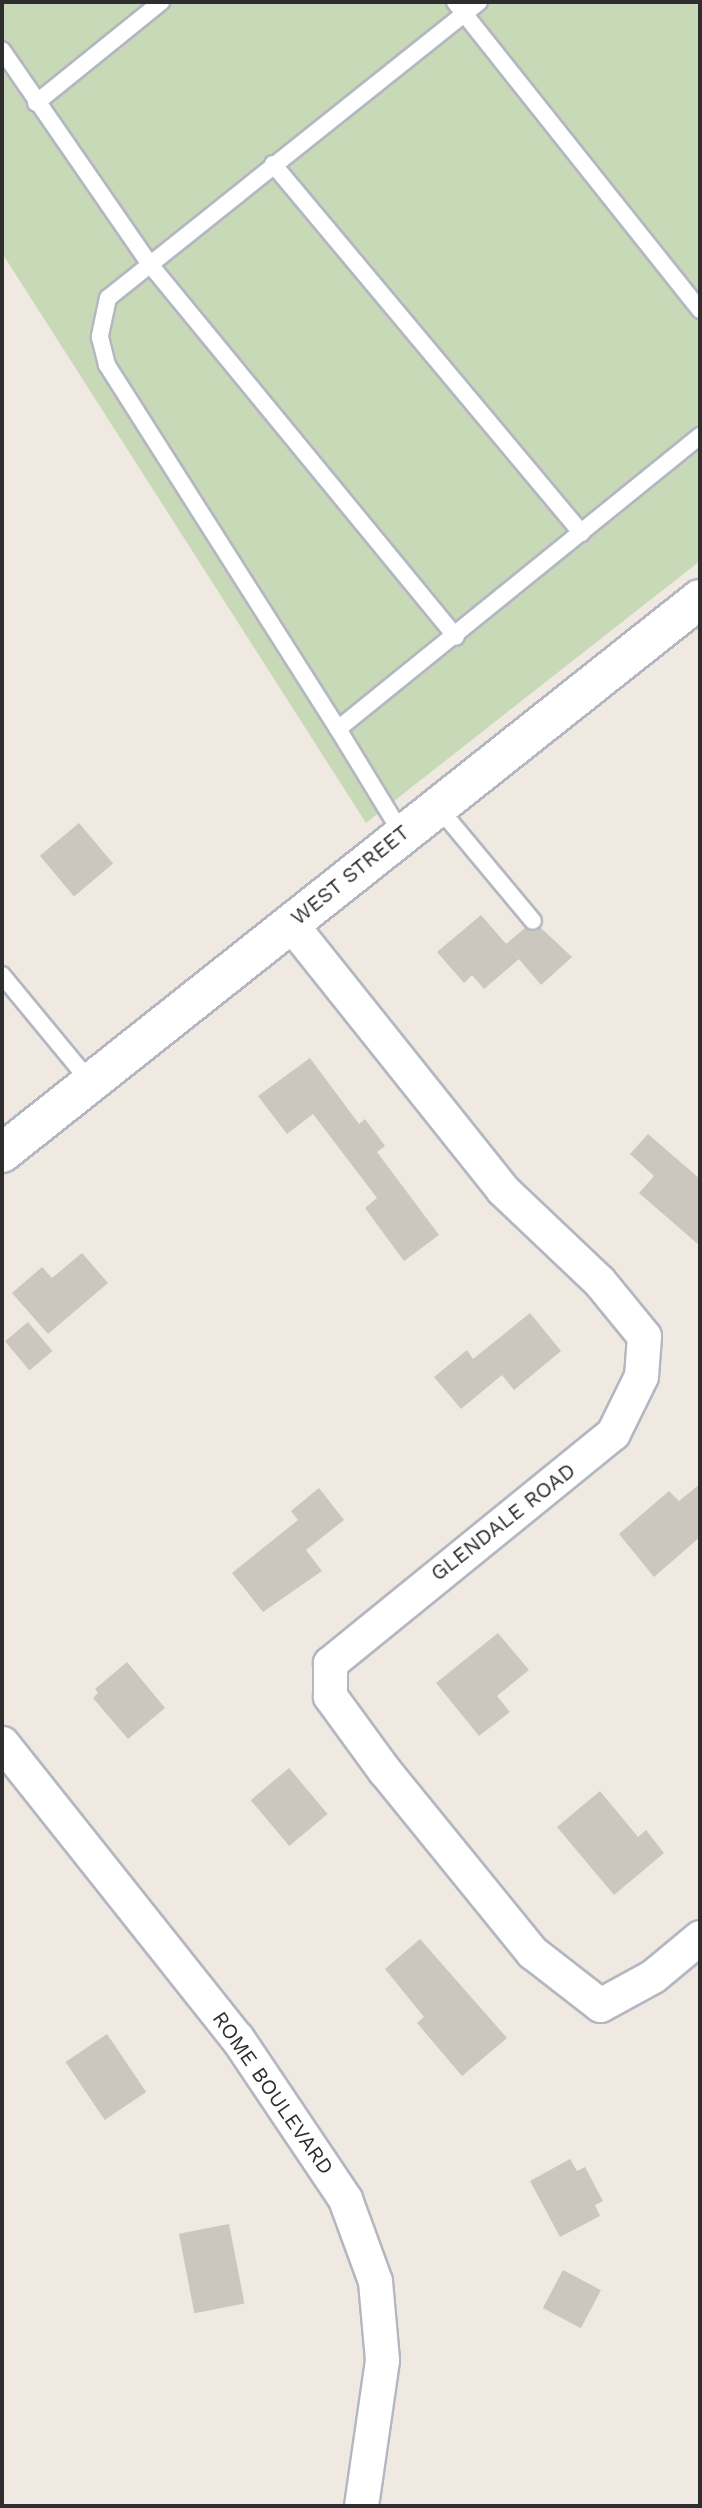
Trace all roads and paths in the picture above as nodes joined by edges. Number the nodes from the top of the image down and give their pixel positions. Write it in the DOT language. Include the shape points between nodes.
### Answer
graph roads {
  1 [pos="161,2"];
  2 [pos="480,2"];
  3 [pos="459,7"];
  4 [pos="2,50"];
  5 [pos="36,103"];
  6 [pos="273,164"];
  7 [pos="148,262"];
  8 [pos="700,310"];
  9 [pos="700,436"];
  10 [pos="581,533"];
  11 [pos="700,599"];
  12 [pos="456,637"];
  13 [pos="338,729"];
  14 [pos="437,806"];
  15 [pos="402,834"];
  16 [pos="533,920"];
  17 [pos="290,923"];
  18 [pos="2,975"];
  19 [pos="91,1083"];
  20 [pos="2,1153"];
  21 [pos="2,1744"];
  22 [pos="700,1937"];
  23 [pos="361,2506"];
  1 -- 5 [label="lane"];
  2 -- 3 [label="lane"];
  3 -- 6 [label="lane"];
  3 -- 8 [label="lane"];
  4 -- 5 [label="lane"];
  5 -- 7 [label="lane"];
  6 -- 7 [label="lane"];
  6 -- 10 [label="lane"];
  7 -- 12 [label="lane"];
  7 -- 13 [label="lane" via="108,298 100,337 107,365"];
  9 -- 10 [label="lane"];
  10 -- 12 [label="lane"];
  11 -- 14 [label="main road, WEST STREET"];
  12 -- 13 [label="lane"];
  13 -- 15 [label="lane"];
  14 -- 15 [label="main road, WEST STREET"];
  14 -- 16 [label="lane"];
  15 -- 17 [label="main road, WEST STREET"];
  17 -- 19 [label="main road, WEST STREET"];
  17 -- 22 [label="street, GLENDALE ROAD" via="502,1189 599,1281 643,1336 641,1376 613,1433 330,1662 330,1696 532,1952 600,2005 653,1976"];
  18 -- 19 [label="lane"];
  19 -- 20 [label="main road, WEST STREET"];
  21 -- 23 [label="street, ROME BOULEVARD" via="237,2038 345,2199 376,2281 382,2360"];
}
